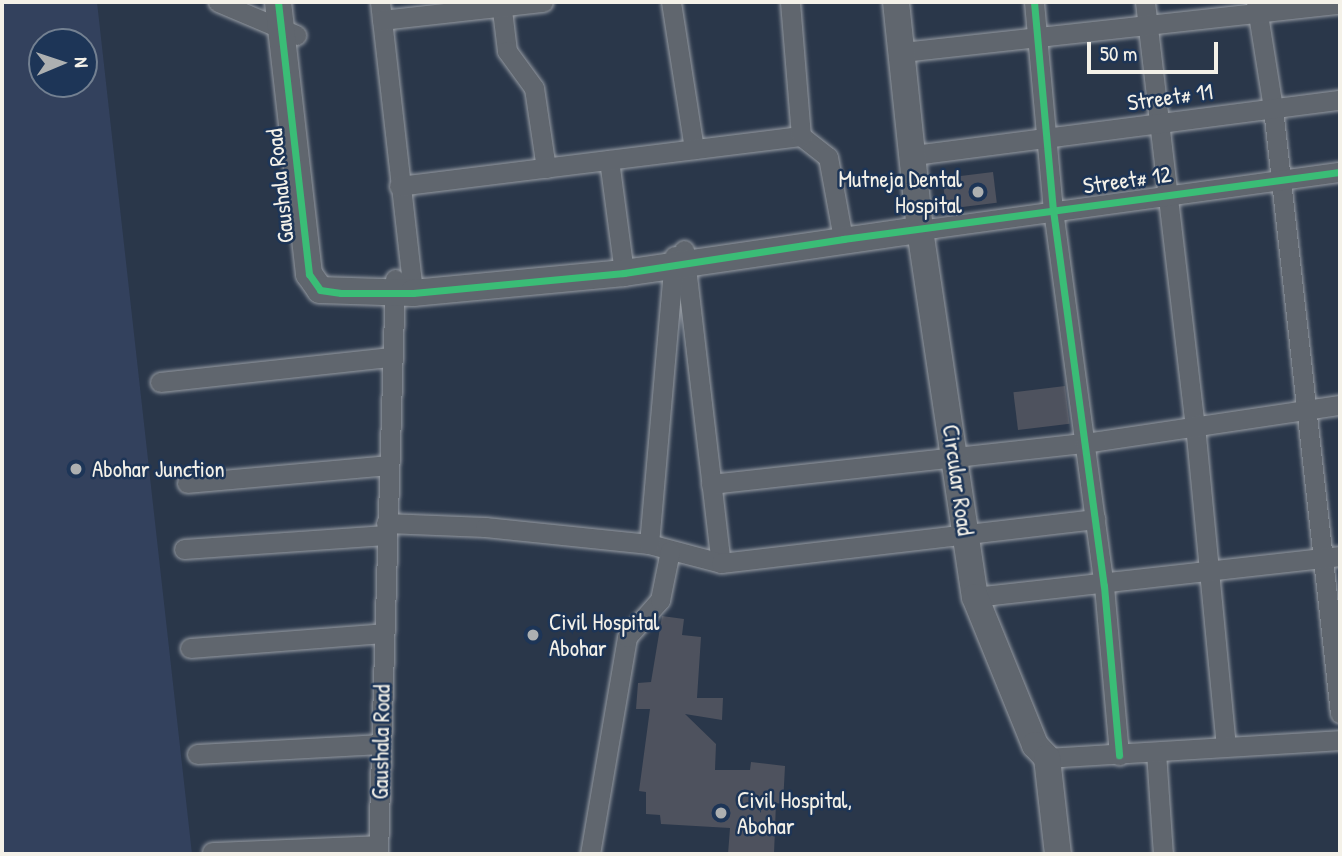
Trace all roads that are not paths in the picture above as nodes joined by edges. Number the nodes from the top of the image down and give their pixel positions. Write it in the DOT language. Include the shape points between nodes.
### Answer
graph roads {
  1 [pos="218,2"];
  2 [pos="278,2"];
  3 [pos="292,2"];
  4 [pos="543,2"];
  5 [pos="671,2"];
  6 [pos="790,2"];
  7 [pos="880,2"];
  8 [pos="896,2"];
  9 [pos="1034,2"];
  10 [pos="1145,2"];
  11 [pos="501,4"];
  12 [pos="1340,4"];
  13 [pos="1257,9"];
  14 [pos="381,11"];
  15 [pos="1148,24"];
  16 [pos="288,32"];
  17 [pos="1038,37"];
  18 [pos="902,52"];
  19 [pos="1340,100"];
  20 [pos="1273,108"];
  21 [pos="1158,123"];
  22 [pos="801,136"];
  23 [pos="1049,139"];
  24 [pos="694,149"];
  25 [pos="914,155"];
  26 [pos="608,160"];
  27 [pos="545,168"];
  28 [pos="1340,172"];
  29 [pos="1281,183"];
  30 [pos="399,186"];
  31 [pos="1166,194"];
  32 [pos="1053,210"];
  33 [pos="919,217"];
  34 [pos="841,232"];
  35 [pos="679,258"];
  36 [pos="623,266"];
  37 [pos="403,286"];
  38 [pos="391,357"];
  39 [pos="160,382"];
  40 [pos="1340,405"];
  41 [pos="1308,409"];
  42 [pos="1195,425"];
  43 [pos="1085,443"];
  44 [pos="955,458"];
  45 [pos="388,465"];
  46 [pos="187,483"];
  47 [pos="710,484"];
  48 [pos="1095,519"];
  49 [pos="386,529"];
  50 [pos="966,535"];
  51 [pos="649,544"];
  52 [pos="184,549"];
  53 [pos="670,551"];
  54 [pos="1332,557"];
  55 [pos="721,563"];
  56 [pos="1211,572"];
  57 [pos="1104,586"];
  58 [pos="975,597"];
  59 [pos="383,634"];
  60 [pos="190,648"];
  61 [pos="1340,713"];
  62 [pos="1340,740"];
  63 [pos="381,744"];
  64 [pos="1226,746"];
  65 [pos="1041,752"];
  66 [pos="1156,752"];
  67 [pos="197,754"];
  68 [pos="1119,755"];
  69 [pos="378,850"];
  70 [pos="212,852"];
  71 [pos="590,854"];
  72 [pos="1042,854"];
  73 [pos="1058,854"];
  74 [pos="1163,854"];
  1 -- 16 [label="street"];
  2 -- 16 [label="main road, Gaushala Road"];
  3 -- 16 [label="main road, Gaushala Road"];
  4 -- 11 [label="street"];
  5 -- 24 [label="street"];
  6 -- 22 [label="street"];
  7 -- 33 [label="main road, Circular Road" via="899,156"];
  8 -- 18 [label="main road, Circular Road"];
  9 -- 17 [label="street"];
  10 -- 15 [label="street"];
  11 -- 14 [label="street"];
  11 -- 27 [label="street" via="507,51 534,88"];
  12 -- 13 [label="street"];
  13 -- 15 [label="street"];
  13 -- 20 [label="street"];
  14 -- 30 [label="street"];
  15 -- 17 [label="street"];
  15 -- 21 [label="street"];
  16 -- 37 [label="main road, Gaushala Road" via="309,274 320,290"];
  17 -- 18 [label="street"];
  17 -- 23 [label="street"];
  18 -- 25 [label="main road, Circular Road"];
  19 -- 20 [label="street, Street# 11"];
  20 -- 21 [label="street, Street# 11"];
  20 -- 29 [label="street"];
  21 -- 23 [label="street, Street# 11"];
  21 -- 31 [label="street"];
  22 -- 24 [label="street"];
  22 -- 34 [label="street" via="828,157"];
  23 -- 25 [label="street, Street# 11"];
  23 -- 32 [label="street"];
  24 -- 26 [label="street"];
  25 -- 33 [label="main road, Circular Road"];
  26 -- 27 [label="street"];
  26 -- 36 [label="street"];
  27 -- 30 [label="street"];
  28 -- 29 [label="street, Street# 12"];
  29 -- 31 [label="street, Street# 12"];
  29 -- 41 [label="street"];
  30 -- 37 [label="street"];
  31 -- 32 [label="street, Street# 12"];
  31 -- 42 [label="street"];
  32 -- 33 [label="street, Street# 12"];
  32 -- 43 [label="street"];
  33 -- 34 [label="main road"];
  33 -- 44 [label="main road, Circular Road"];
  34 -- 35 [label="main road"];
  35 -- 36 [label="main road"];
  35 -- 47 [label="street"];
  35 -- 51 [label="street"];
  36 -- 37 [label="main road"];
  37 -- 38 [label="street, Gaushala Road"];
  38 -- 39 [label="street"];
  38 -- 45 [label="street, Gaushala Road"];
  40 -- 41 [label="street"];
  41 -- 42 [label="street"];
  41 -- 54 [label="street"];
  42 -- 43 [label="street"];
  42 -- 56 [label="street"];
  43 -- 44 [label="street"];
  43 -- 48 [label="street"];
  44 -- 47 [label="street"];
  44 -- 50 [label="main road, Circular Road"];
  45 -- 46 [label="street"];
  45 -- 49 [label="street, Gaushala Road"];
  47 -- 55 [label="street"];
  48 -- 50 [label="street"];
  48 -- 57 [label="street"];
  49 -- 51 [label="street" via="485,527"];
  49 -- 52 [label="street"];
  49 -- 59 [label="street, Gaushala Road"];
  50 -- 55 [label="street"];
  50 -- 58 [label="main road, Circular Road"];
  51 -- 53 [label="street"];
  53 -- 55 [label="street"];
  53 -- 71 [label="street" via="660,600 627,637"];
  54 -- 56 [label="street"];
  54 -- 61 [label="street"];
  56 -- 57 [label="street"];
  56 -- 64 [label="street"];
  57 -- 58 [label="street"];
  57 -- 68 [label="street"];
  58 -- 65 [label="main road, Circular Road"];
  59 -- 60 [label="street"];
  59 -- 63 [label="street, Gaushala Road"];
  62 -- 64 [label="street"];
  63 -- 67 [label="street"];
  63 -- 69 [label="street, Gaushala Road"];
  64 -- 66 [label="street"];
  65 -- 68 [label="street"];
  65 -- 72 [label="main road, Circular Road" via="1032,761"];
  65 -- 73 [label="main road, Circular Road"];
  66 -- 68 [label="street"];
  66 -- 74 [label="street"];
  69 -- 70 [label="street"];
}
